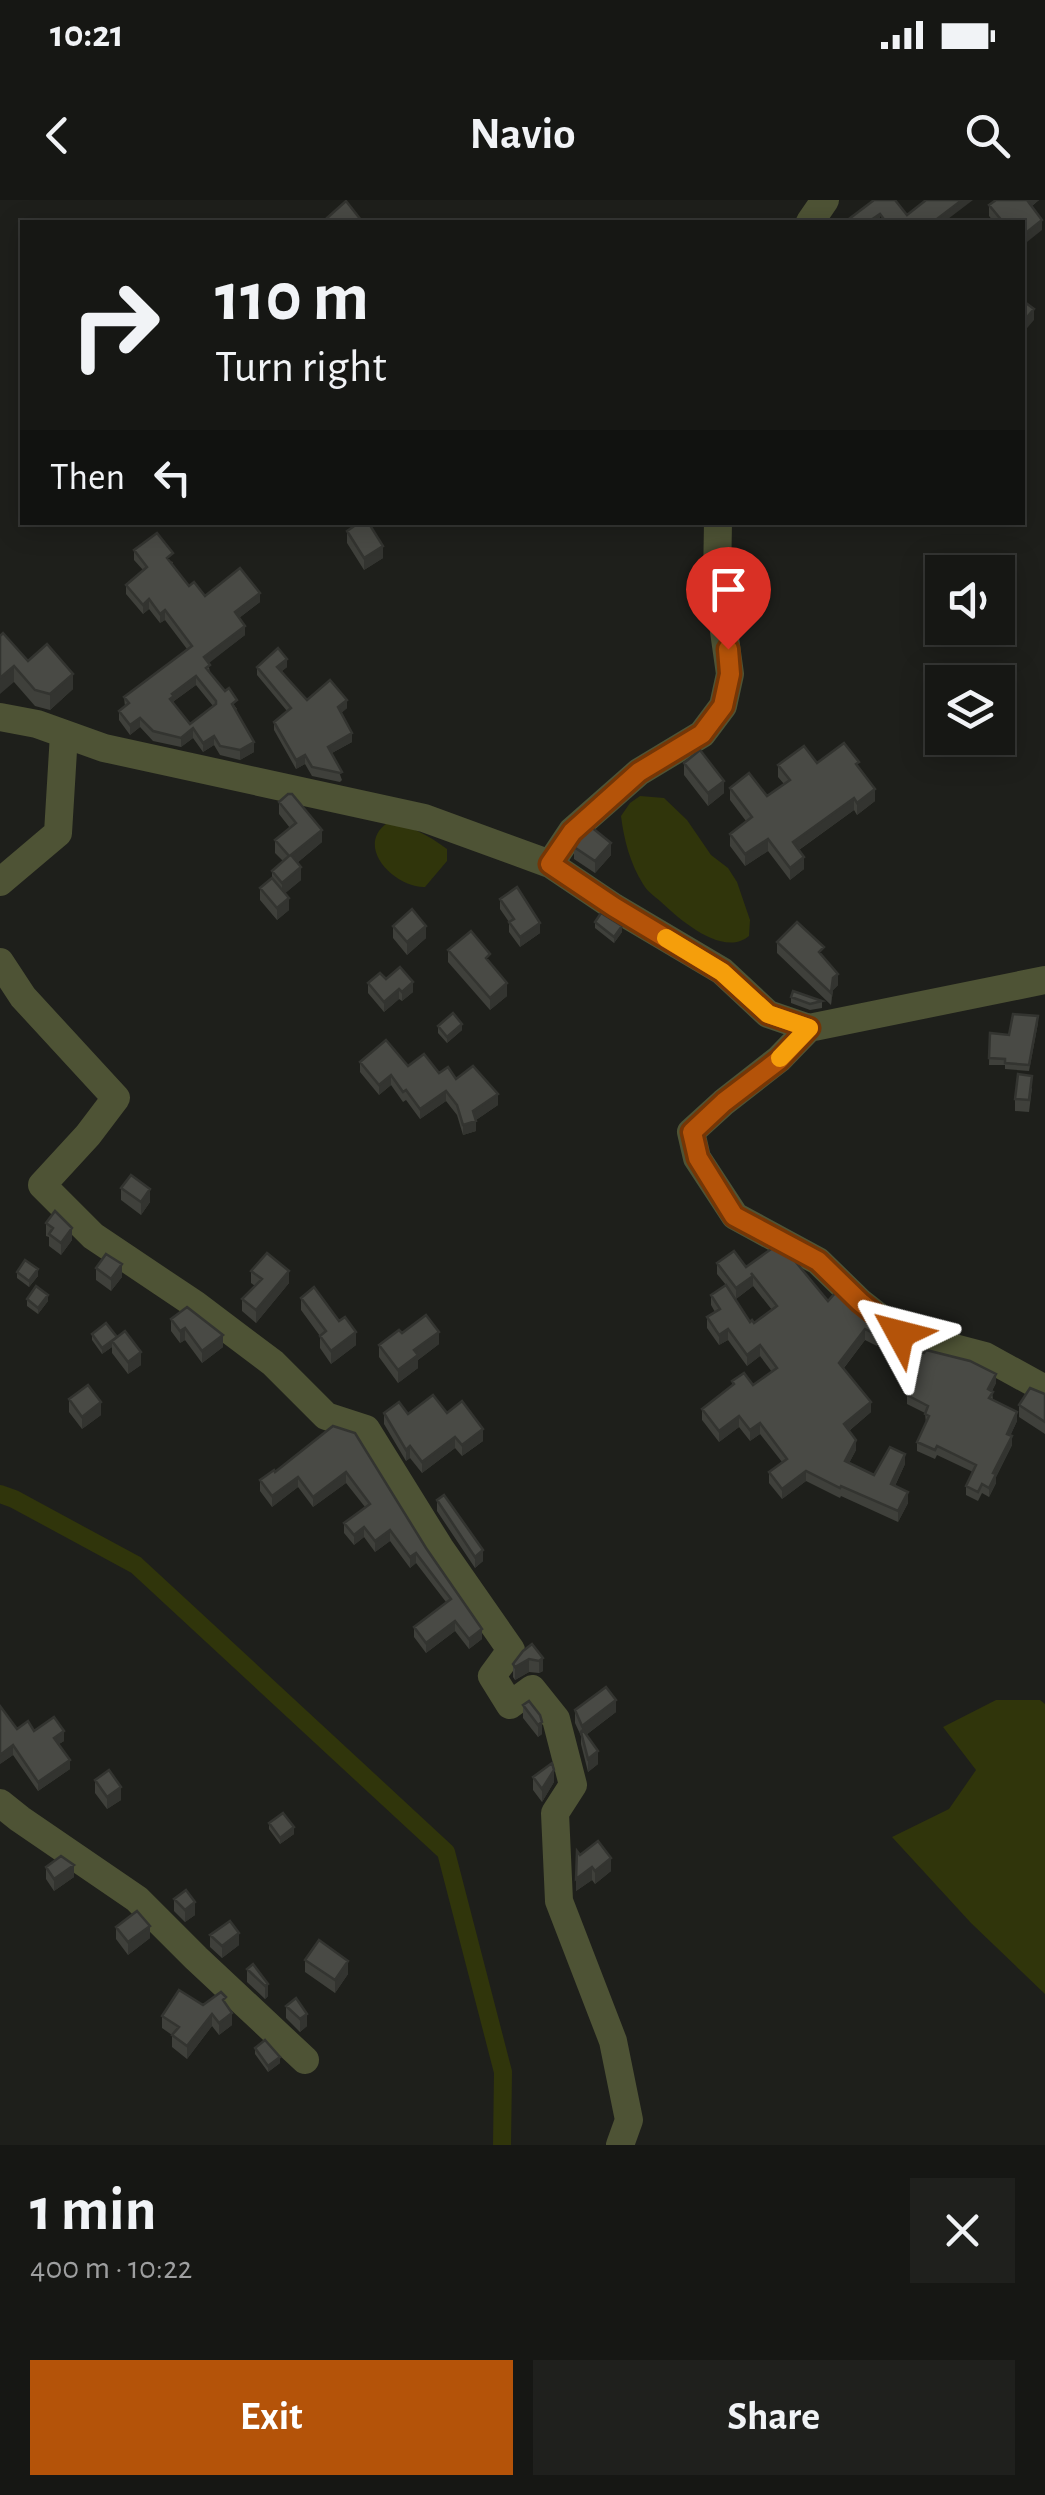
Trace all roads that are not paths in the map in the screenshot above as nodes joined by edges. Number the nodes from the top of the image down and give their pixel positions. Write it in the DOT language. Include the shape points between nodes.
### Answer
graph roads {
  1 [pos="718,525"];
  2 [pos="0,717"];
  3 [pos="64,734"];
  4 [pos="550,864"];
  5 [pos="0,882"];
  6 [pos="0,962"];
  7 [pos="1045,980"];
  8 [pos="809,1028"];
  9 [pos="1045,1389"];
  10 [pos="0,1803"];
  11 [pos="305,2060"];
  12 [pos="620,2145"];
  1 -- 4 [label="street" via="730,674 723,706 702,734 639,772 572,832"];
  2 -- 3 [label="street"];
  3 -- 4 [label="street" via="424,818"];
  3 -- 5 [label="street" via="58,833"];
  4 -- 8 [label="street" via="722,972 768,1014"];
  6 -- 12 [label="street" via="22,997 116,1098 42,1185 93,1236 273,1362 326,1416 366,1429 511,1650 492,1676 510,1705 532,1689 556,1718 572,1785 555,1813 559,1901 614,2040 629,2120"];
  7 -- 8 [label="street"];
  8 -- 9 [label="street" via="692,1132 698,1158 734,1216 818,1261 900,1334 985,1356"];
  10 -- 11 [label="street" via="137,1899"];
}
